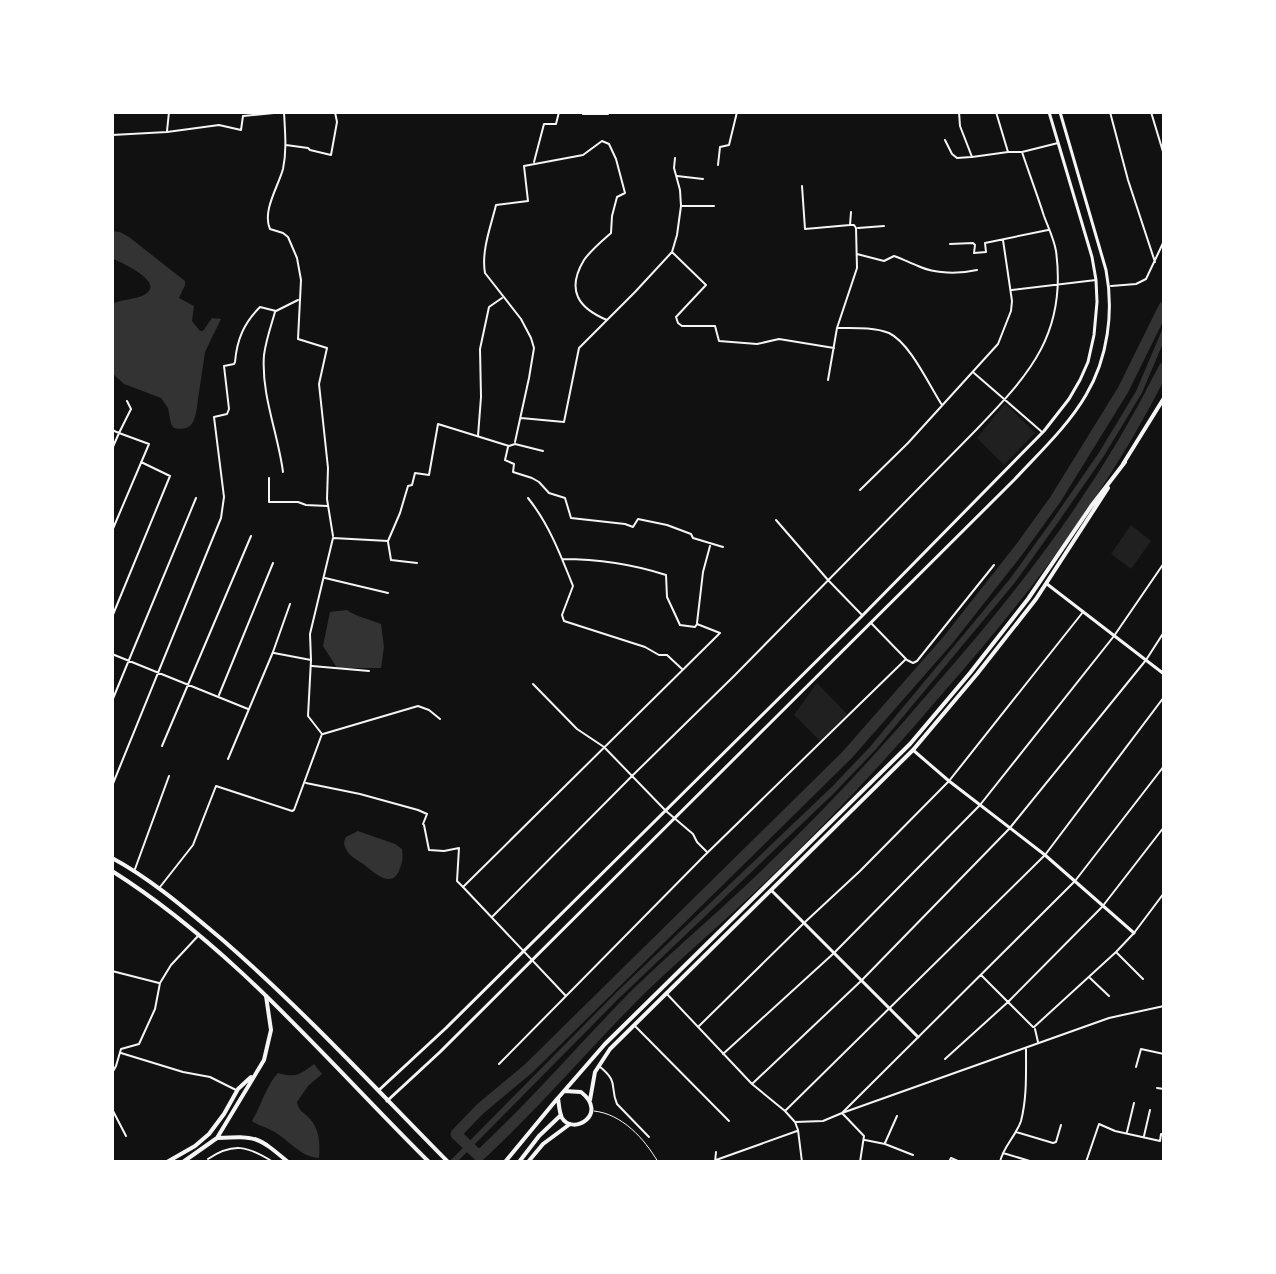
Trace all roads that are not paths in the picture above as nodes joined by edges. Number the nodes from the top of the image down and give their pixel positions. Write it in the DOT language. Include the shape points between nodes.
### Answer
graph roads {
  1 [pos="169,112"];
  2 [pos="284,112"];
  3 [pos="335,112"];
  4 [pos="559,112"];
  5 [pos="584,112"];
  6 [pos="737,112"];
  7 [pos="959,112"];
  8 [pos="996,112"];
  9 [pos="1049,112"];
  10 [pos="1060,112"];
  11 [pos="1110,112"];
  12 [pos="1151,112"];
  13 [pos="608,114"];
  14 [pos="167,132"];
  15 [pos="112,135"];
  16 [pos="945,140"];
  17 [pos="1059,143"];
  18 [pos="286,145"];
  19 [pos="1008,152"];
  20 [pos="1022,152"];
  21 [pos="1164,155"];
  22 [pos="972,157"];
  23 [pos="675,158"];
  24 [pos="534,163"];
  25 [pos="718,165"];
  26 [pos="676,176"];
  27 [pos="703,179"];
  28 [pos="802,186"];
  29 [pos="681,206"];
  30 [pos="714,206"];
  31 [pos="851,212"];
  32 [pos="850,225"];
  33 [pos="884,226"];
  34 [pos="856,228"];
  35 [pos="1049,230"];
  36 [pos="1003,240"];
  37 [pos="1164,241"];
  38 [pos="950,244"];
  39 [pos="672,252"];
  40 [pos="857,254"];
  41 [pos="1155,262"];
  42 [pos="977,270"];
  43 [pos="1096,280"];
  44 [pos="1057,285"];
  45 [pos="1109,287"];
  46 [pos="1011,291"];
  47 [pos="503,297"];
  48 [pos="301,299"];
  49 [pos="276,311"];
  50 [pos="607,320"];
  51 [pos="837,328"];
  52 [pos="834,348"];
  53 [pos="973,373"];
  54 [pos="828,380"];
  55 [pos="1005,400"];
  56 [pos="127,401"];
  57 [pos="1163,401"];
  58 [pos="943,406"];
  59 [pos="520,417"];
  60 [pos="112,430"];
  61 [pos="1042,432"];
  62 [pos="119,433"];
  63 [pos="478,437"];
  64 [pos="515,444"];
  65 [pos="509,446"];
  66 [pos="112,449"];
  67 [pos="543,451"];
  68 [pos="141,462"];
  69 [pos="1125,462"];
  70 [pos="283,472"];
  71 [pos="269,478"];
  72 [pos="860,490"];
  73 [pos="196,498"];
  74 [pos="528,498"];
  75 [pos="329,506"];
  76 [pos="776,520"];
  77 [pos="112,531"];
  78 [pos="251,536"];
  79 [pos="333,538"];
  80 [pos="388,541"];
  81 [pos="710,544"];
  82 [pos="723,547"];
  83 [pos="562,559"];
  84 [pos="273,563"];
  85 [pos="417,563"];
  86 [pos="1164,563"];
  87 [pos="994,565"];
  88 [pos="324,578"];
  89 [pos="828,580"];
  90 [pos="1047,584"];
  91 [pos="388,593"];
  92 [pos="290,604"];
  93 [pos="1083,612"];
  94 [pos="862,616"];
  95 [pos="112,617"];
  96 [pos="870,623"];
  97 [pos="697,624"];
  98 [pos="1164,632"];
  99 [pos="1114,636"];
  100 [pos="273,652"];
  101 [pos="112,654"];
  102 [pos="906,659"];
  103 [pos="311,660"];
  104 [pos="1146,660"];
  105 [pos="129,661"];
  106 [pos="311,665"];
  107 [pos="683,670"];
  108 [pos="369,671"];
  109 [pos="158,673"];
  110 [pos="1164,674"];
  111 [pos="533,684"];
  112 [pos="188,685"];
  113 [pos="218,697"];
  114 [pos="1164,697"];
  115 [pos="112,701"];
  116 [pos="249,710"];
  117 [pos="440,719"];
  118 [pos="322,734"];
  119 [pos="162,746"];
  120 [pos="604,747"];
  121 [pos="913,750"];
  122 [pos="228,759"];
  123 [pos="1164,766"];
  124 [pos="169,776"];
  125 [pos="632,776"];
  126 [pos="949,781"];
  127 [pos="305,783"];
  128 [pos="112,786"];
  129 [pos="980,805"];
  130 [pos="666,811"];
  131 [pos="675,818"];
  132 [pos="1164,827"];
  133 [pos="1009,829"];
  134 [pos="708,852"];
  135 [pos="1045,855"];
  136 [pos="112,858"];
  137 [pos="134,870"];
  138 [pos="112,871"];
  139 [pos="1075,881"];
  140 [pos="463,887"];
  141 [pos="159,888"];
  142 [pos="772,891"];
  143 [pos="1164,893"];
  144 [pos="1102,907"];
  145 [pos="492,917"];
  146 [pos="804,923"];
  147 [pos="1134,933"];
  148 [pos="199,935"];
  149 [pos="523,951"];
  150 [pos="1116,952"];
  151 [pos="834,953"];
  152 [pos="532,960"];
  153 [pos="112,971"];
  154 [pos="981,975"];
  155 [pos="1089,977"];
  156 [pos="1143,979"];
  157 [pos="861,981"];
  158 [pos="160,983"];
  159 [pos="666,993"];
  160 [pos="565,995"];
  161 [pos="266,996"];
  162 [pos="1109,996"];
  163 [pos="1008,1002"];
  164 [pos="1164,1006"];
  165 [pos="890,1008"];
  166 [pos="633,1024"];
  167 [pos="698,1027"];
  168 [pos="1034,1027"];
  169 [pos="918,1037"];
  170 [pos="1038,1042"];
  171 [pos="1026,1048"];
  172 [pos="120,1053"];
  173 [pos="723,1054"];
  174 [pos="1164,1054"];
  175 [pos="945,1059"];
  176 [pos="499,1064"];
  177 [pos="598,1065"];
  178 [pos="1136,1067"];
  179 [pos="112,1073"];
  180 [pos="256,1073"];
  181 [pos="752,1084"];
  182 [pos="1157,1088"];
  183 [pos="1164,1089"];
  184 [pos="237,1091"];
  185 [pos="564,1091"];
  186 [pos="378,1092"];
  187 [pos="558,1098"];
  188 [pos="590,1100"];
  189 [pos="387,1101"];
  190 [pos="1134,1103"];
  191 [pos="112,1109"];
  192 [pos="1150,1110"];
  193 [pos="592,1111"];
  194 [pos="785,1111"];
  195 [pos="842,1113"];
  196 [pos="561,1115"];
  197 [pos="897,1116"];
  198 [pos="729,1121"];
  199 [pos="795,1122"];
  200 [pos="570,1124"];
  201 [pos="1061,1125"];
  202 [pos="798,1130"];
  203 [pos="1015,1132"];
  204 [pos="1126,1133"];
  205 [pos="1164,1135"];
  206 [pos="126,1136"];
  207 [pos="649,1137"];
  208 [pos="1143,1137"];
  209 [pos="217,1138"];
  210 [pos="864,1140"];
  211 [pos="885,1144"];
  212 [pos="716,1152"];
  213 [pos="1002,1153"];
  214 [pos="913,1155"];
  215 [pos="208,1159"];
  216 [pos="716,1161"];
  217 [pos="167,1162"];
  218 [pos="183,1162"];
  219 [pos="273,1162"];
  220 [pos="288,1162"];
  221 [pos="429,1162"];
  222 [pos="448,1162"];
  223 [pos="505,1162"];
  224 [pos="519,1162"];
  225 [pos="528,1162"];
  226 [pos="658,1162"];
  227 [pos="802,1162"];
  228 [pos="860,1162"];
  229 [pos="949,1162"];
  230 [pos="960,1162"];
  231 [pos="1000,1162"];
  232 [pos="1033,1162"];
  233 [pos="1086,1162"];
  1 -- 14 [label="street"];
  2 -- 14 [label="street" via="243,116 241,130 219,125"];
  2 -- 18 [label="street"];
  3 -- 18 [label="street" via="331,155"];
  4 -- 24 [label="street" via="556,124 544,124"];
  5 -- 13 [label="street"];
  6 -- 25 [label="street" via="729,145 720,147"];
  7 -- 22 [label="street"];
  8 -- 19 [label="street"];
  9 -- 17 [label="street"];
  10 -- 45 [label="street"];
  11 -- 41 [label="street"];
  12 -- 21 [label="street"];
  14 -- 15 [label="street"];
  16 -- 22 [label="street" via="957,158"];
  17 -- 20 [label="street"];
  17 -- 43 [label="street"];
  18 -- 48 [label="street" via="267,221 270,229 288,237 297,258"];
  19 -- 20 [label="street"];
  19 -- 22 [label="street"];
  20 -- 35 [label="street"];
  23 -- 26 [label="street"];
  24 -- 47 [label="street" via="524,166 528,201 496,205 486,243 485,273"];
  24 -- 50 [label="street" via="583,155 602,141 616,159 625,193 617,197 611,233 585,258 575,293 591,313"];
  26 -- 27 [label="street"];
  26 -- 29 [label="street"];
  28 -- 32 [label="street" via="805,229"];
  29 -- 30 [label="street"];
  29 -- 39 [label="street"];
  31 -- 32 [label="street"];
  32 -- 34 [label="street"];
  33 -- 34 [label="street"];
  34 -- 40 [label="street"];
  35 -- 36 [label="street"];
  35 -- 44 [label="street" via="1056,249"];
  36 -- 38 [label="street" via="985,243 986,252 975,253 973,243"];
  36 -- 46 [label="street"];
  37 -- 41 [label="street"];
  39 -- 50 [label="street"];
  39 -- 52 [label="street" via="706,285 676,317 682,326 715,326 719,341 757,344 779,339"];
  40 -- 42 [label="street" via="884,261 894,256 953,273"];
  40 -- 51 [label="street"];
  41 -- 45 [label="street" via="1141,283"];
  43 -- 44 [label="street"];
  43 -- 61 [label="street" via="1088,362 1069,399"];
  44 -- 46 [label="street"];
  44 -- 55 [label="street" via="1050,333"];
  45 -- 96 [label="street" via="1104,352 1080,404 1015,479"];
  46 -- 53 [label="street" via="1011,311 998,344"];
  47 -- 59 [label="street" via="534,348"];
  47 -- 63 [label="street" via="489,307 480,349"];
  48 -- 49 [label="street"];
  48 -- 75 [label="street" via="298,339 327,348 319,384"];
  49 -- 70 [label="street" via="264,355"];
  49 -- 109 [label="street" via="256,311 241,332 234,364 224,366 229,409 214,417 224,497 221,518"];
  50 -- 59 [label="street" via="579,348 564,422"];
  51 -- 52 [label="street"];
  51 -- 58 [label="street" via="875,329 902,341"];
  52 -- 54 [label="street"];
  53 -- 55 [label="street"];
  53 -- 58 [label="street"];
  55 -- 61 [label="street"];
  55 -- 89 [label="street"];
  56 -- 62 [label="street" via="131,409"];
  57 -- 69 [label="main road"];
  58 -- 72 [label="street"];
  59 -- 64 [label="street"];
  60 -- 62 [label="street"];
  61 -- 94 [label="street"];
  62 -- 66 [label="street"];
  62 -- 68 [label="street" via="149,444"];
  63 -- 65 [label="street"];
  63 -- 80 [label="street" via="438,424 429,475 415,473"];
  64 -- 65 [label="street"];
  64 -- 67 [label="street"];
  65 -- 81 [label="street" via="505,460 514,464 513,472 565,498 571,518 633,527 638,519"];
  68 -- 77 [label="street"];
  68 -- 95 [label="street" via="170,476"];
  69 -- 90 [label="main road"];
  69 -- 185 [label="main road" via="1028,599 910,744 605,1044"];
  71 -- 75 [label="street" via="269,502"];
  73 -- 105 [label="street"];
  74 -- 83 [label="street"];
  75 -- 79 [label="street"];
  76 -- 89 [label="street"];
  78 -- 112 [label="street"];
  79 -- 80 [label="street"];
  79 -- 88 [label="street"];
  80 -- 85 [label="street" via="391,560"];
  81 -- 82 [label="street"];
  81 -- 97 [label="street"];
  83 -- 97 [label="street" via="618,563 666,575 667,597 680,625"];
  83 -- 107 [label="street" via="573,586 564,621 667,655"];
  84 -- 113 [label="street"];
  86 -- 99 [label="street"];
  87 -- 102 [label="street" via="917,661"];
  88 -- 91 [label="street"];
  88 -- 103 [label="street" via="310,634"];
  89 -- 94 [label="street"];
  89 -- 125 [label="street"];
  90 -- 93 [label="street"];
  90 -- 121 [label="main road"];
  92 -- 100 [label="street"];
  93 -- 99 [label="street"];
  93 -- 126 [label="street"];
  94 -- 96 [label="street"];
  94 -- 130 [label="street"];
  96 -- 102 [label="street"];
  96 -- 131 [label="street"];
  97 -- 107 [label="street" via="720,633"];
  98 -- 104 [label="street"];
  99 -- 104 [label="street"];
  99 -- 129 [label="street"];
  100 -- 103 [label="street"];
  100 -- 116 [label="street"];
  101 -- 105 [label="street"];
  102 -- 134 [label="street"];
  103 -- 106 [label="street"];
  104 -- 110 [label="street"];
  104 -- 133 [label="street"];
  105 -- 109 [label="street"];
  105 -- 115 [label="street"];
  106 -- 108 [label="street"];
  106 -- 118 [label="street" via="308,716"];
  107 -- 120 [label="street"];
  109 -- 112 [label="street"];
  109 -- 128 [label="street"];
  111 -- 120 [label="street" via="577,729"];
  112 -- 113 [label="street"];
  112 -- 119 [label="street"];
  113 -- 116 [label="street"];
  114 -- 135 [label="street"];
  116 -- 122 [label="street"];
  117 -- 118 [label="street" via="418,706"];
  118 -- 127 [label="street"];
  120 -- 125 [label="street"];
  120 -- 140 [label="street"];
  121 -- 126 [label="street"];
  121 -- 142 [label="main road"];
  123 -- 139 [label="street"];
  124 -- 137 [label="street"];
  125 -- 130 [label="street"];
  125 -- 145 [label="street"];
  126 -- 129 [label="street"];
  126 -- 146 [label="street"];
  127 -- 140 [label="street" via="427,814 423,824 429,850 459,848 457,881"];
  127 -- 141 [label="street" via="293,811 216,786 193,845"];
  129 -- 133 [label="street"];
  129 -- 151 [label="street"];
  130 -- 131 [label="street"];
  130 -- 149 [label="street"];
  131 -- 134 [label="street"];
  131 -- 152 [label="street"];
  132 -- 144 [label="street"];
  133 -- 135 [label="street"];
  133 -- 157 [label="street"];
  134 -- 160 [label="street"];
  135 -- 139 [label="street"];
  135 -- 165 [label="street"];
  136 -- 137 [label="main road"];
  137 -- 141 [label="main road"];
  138 -- 148 [label="main road"];
  139 -- 144 [label="street"];
  139 -- 154 [label="street"];
  140 -- 145 [label="street"];
  141 -- 186 [label="main road" via="259,973"];
  142 -- 146 [label="street"];
  142 -- 159 [label="main road"];
  143 -- 147 [label="street"];
  144 -- 147 [label="street"];
  144 -- 163 [label="street"];
  145 -- 149 [label="street"];
  146 -- 151 [label="street"];
  146 -- 167 [label="street"];
  147 -- 150 [label="street"];
  148 -- 158 [label="street"];
  148 -- 161 [label="main road"];
  149 -- 152 [label="street"];
  149 -- 186 [label="street"];
  150 -- 155 [label="street"];
  150 -- 156 [label="street"];
  151 -- 157 [label="street"];
  151 -- 173 [label="street"];
  152 -- 160 [label="street"];
  152 -- 189 [label="street"];
  153 -- 158 [label="street"];
  154 -- 163 [label="street"];
  154 -- 169 [label="street"];
  155 -- 162 [label="street"];
  155 -- 168 [label="street"];
  157 -- 165 [label="street"];
  157 -- 181 [label="street"];
  158 -- 172 [label="street" via="139,1044"];
  159 -- 166 [label="main road"];
  159 -- 167 [label="street"];
  160 -- 176 [label="street"];
  161 -- 180 [label="main road" via="270,1037"];
  161 -- 221 [label="main road"];
  163 -- 168 [label="street"];
  163 -- 175 [label="street"];
  164 -- 170 [label="street"];
  165 -- 169 [label="street"];
  165 -- 194 [label="street"];
  166 -- 177 [label="main road"];
  166 -- 198 [label="street"];
  167 -- 173 [label="street"];
  168 -- 170 [label="street"];
  169 -- 195 [label="street"];
  170 -- 171 [label="street"];
  171 -- 195 [label="street"];
  171 -- 203 [label="street" via="1026,1083"];
  172 -- 179 [label="street"];
  172 -- 184 [label="street" via="210,1077"];
  173 -- 181 [label="street"];
  174 -- 178 [label="street" via="1141,1049"];
  177 -- 188 [label="main road"];
  177 -- 207 [label="street" via="614,1083 617,1104"];
  180 -- 184 [label="main road"];
  180 -- 209 [label="main road"];
  181 -- 194 [label="street"];
  182 -- 183 [label="street"];
  184 -- 217 [label="main road" via="209,1134"];
  185 -- 187 [label="main road"];
  185 -- 188 [label="main road" via="581,1092"];
  186 -- 189 [label="main road"];
  187 -- 196 [label="main road"];
  187 -- 223 [label="main road"];
  188 -- 193 [label="main road"];
  189 -- 222 [label="main road"];
  190 -- 204 [label="street"];
  191 -- 206 [label="street"];
  192 -- 208 [label="street"];
  193 -- 200 [label="main road" via="583,1122"];
  193 -- 226 [label="lane" via="620,1119"];
  194 -- 199 [label="street"];
  195 -- 199 [label="street" via="823,1121"];
  195 -- 210 [label="street"];
  196 -- 200 [label="main road"];
  196 -- 224 [label="main road"];
  197 -- 211 [label="street"];
  199 -- 202 [label="street"];
  200 -- 225 [label="main road"];
  201 -- 203 [label="street" via="1055,1143"];
  202 -- 216 [label="street"];
  202 -- 227 [label="street"];
  203 -- 213 [label="street"];
  204 -- 208 [label="street"];
  204 -- 233 [label="street" via="1099,1124"];
  205 -- 208 [label="street" via="1160,1141"];
  209 -- 218 [label="main road"];
  209 -- 220 [label="main road" via="253,1138"];
  210 -- 211 [label="street"];
  210 -- 228 [label="street"];
  211 -- 214 [label="street"];
  212 -- 216 [label="street"];
  213 -- 231 [label="street"];
  213 -- 232 [label="street"];
  215 -- 219 [label="street" via="241,1147"];
  229 -- 230 [label="street"];
}
